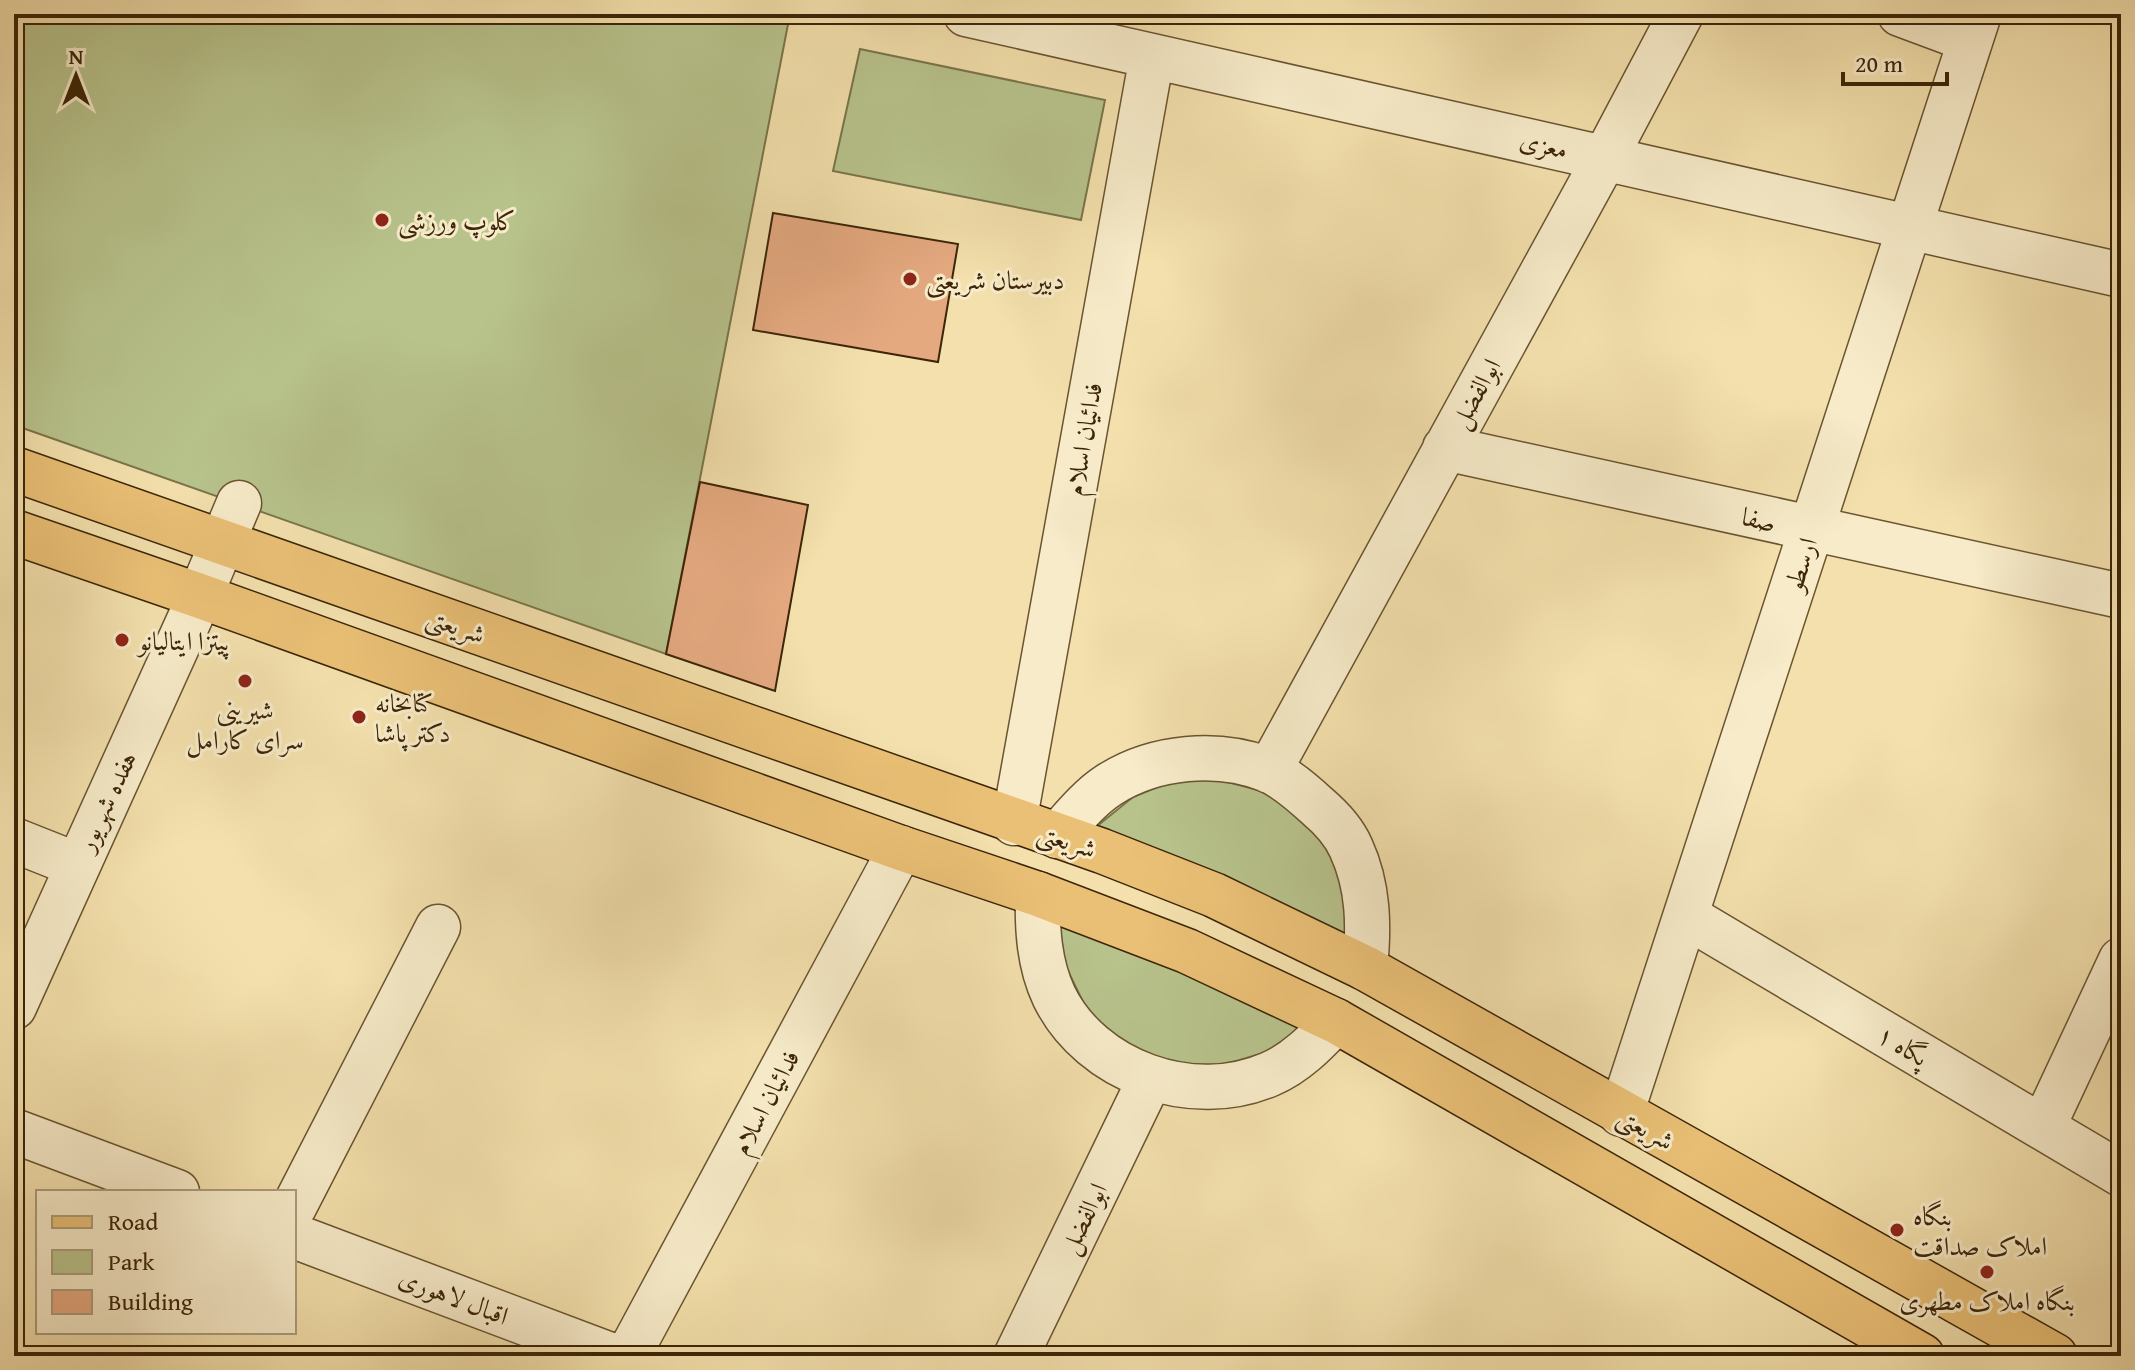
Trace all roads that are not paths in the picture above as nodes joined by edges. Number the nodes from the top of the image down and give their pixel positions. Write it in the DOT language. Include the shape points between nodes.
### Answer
graph roads {
  1 [pos="966,14"];
  2 [pos="1681,14"];
  3 [pos="1900,14"];
  4 [pos="1975,27"];
  5 [pos="1152,56"];
  6 [pos="1605,158"];
  7 [pos="1909,228"];
  8 [pos="2121,275"];
  9 [pos="1445,448"];
  10 [pos="14,469"];
  11 [pos="239,503"];
  12 [pos="1811,530"];
  13 [pos="14,532"];
  14 [pos="223,543"];
  15 [pos="200,596"];
  16 [pos="2121,596"];
  17 [pos="1269,771"];
  18 [pos="1014,823"];
  19 [pos="1057,836"];
  20 [pos="14,840"];
  21 [pos="901,848"];
  22 [pos="77,865"];
  23 [pos="1038,894"];
  24 [pos="1686,916"];
  25 [pos="438,927"];
  26 [pos="2121,960"];
  27 [pos="1365,968"];
  28 [pos="14,1007"];
  29 [pos="1336,1021"];
  30 [pos="1150,1079"];
  31 [pos="1621,1114"];
  32 [pos="2043,1127"];
  33 [pos="14,1131"];
  34 [pos="2121,1174"];
  35 [pos="172,1190"];
  36 [pos="296,1203"];
  37 [pos="296,1237"];
  38 [pos="613,1356"];
  39 [pos="628,1356"];
  40 [pos="1016,1356"];
  41 [pos="1922,1356"];
  42 [pos="2055,1356"];
  1 -- 5 [label="street, معزی"];
  2 -- 6 [label="street, ابوالفضل"];
  3 -- 4 [label="street"];
  4 -- 7 [label="street, ارسطو"];
  5 -- 6 [label="street, معزی"];
  5 -- 18 [label="street, فدائیان اسلام"];
  6 -- 7 [label="street, معزی"];
  6 -- 9 [label="street, ابوالفضل"];
  7 -- 8 [label="street, معزی"];
  7 -- 12 [label="street, ارسطو"];
  9 -- 12 [label="street, صفا"];
  9 -- 17 [label="street, ابوالفضل"];
  10 -- 14 [label="main road, شریعتی"];
  11 -- 14 [label="street, هفده شهریور"];
  12 -- 16 [label="street, صفا"];
  12 -- 24 [label="street, ارسطو"];
  13 -- 15 [label="main road"];
  14 -- 15 [label="street, هفده شهریور"];
  14 -- 18 [label="main road, شریعتی"];
  15 -- 21 [label="main road"];
  15 -- 22 [label="street, هفده شهریور"];
  17 -- 19 [label="street" via="1203,758 1141,769 1109,785"];
  17 -- 27 [label="street" via="1329,816 1350,845 1363,879 1369,930"];
  18 -- 19 [label="main road, شریعتی"];
  19 -- 27 [label="main road, شریعتی" via="1214,895"];
  20 -- 22 [label="street"];
  21 -- 23 [label="main road"];
  21 -- 39 [label="street, فدائیان اسلام"];
  22 -- 28 [label="street, هفده شهریور"];
  23 -- 29 [label="main road" via="1187,951"];
  23 -- 30 [label="street" via="1037,929 1055,998 1082,1034 1115,1062"];
  24 -- 31 [label="street, ارسطو"];
  24 -- 32 [label="street, پگاه ۱"];
  25 -- 36 [label="street"];
  26 -- 32 [label="street"];
  27 -- 31 [label="main road, شریعتی"];
  29 -- 30 [label="street" via="1307,1051 1269,1075 1229,1085"];
  29 -- 41 [label="main road"];
  30 -- 40 [label="street, ابوالفضل"];
  31 -- 42 [label="main road, شریعتی"];
  32 -- 34 [label="street, پگاه ۱"];
  33 -- 35 [label="street"];
  37 -- 38 [label="street, اقبال لاهوری"];
}
